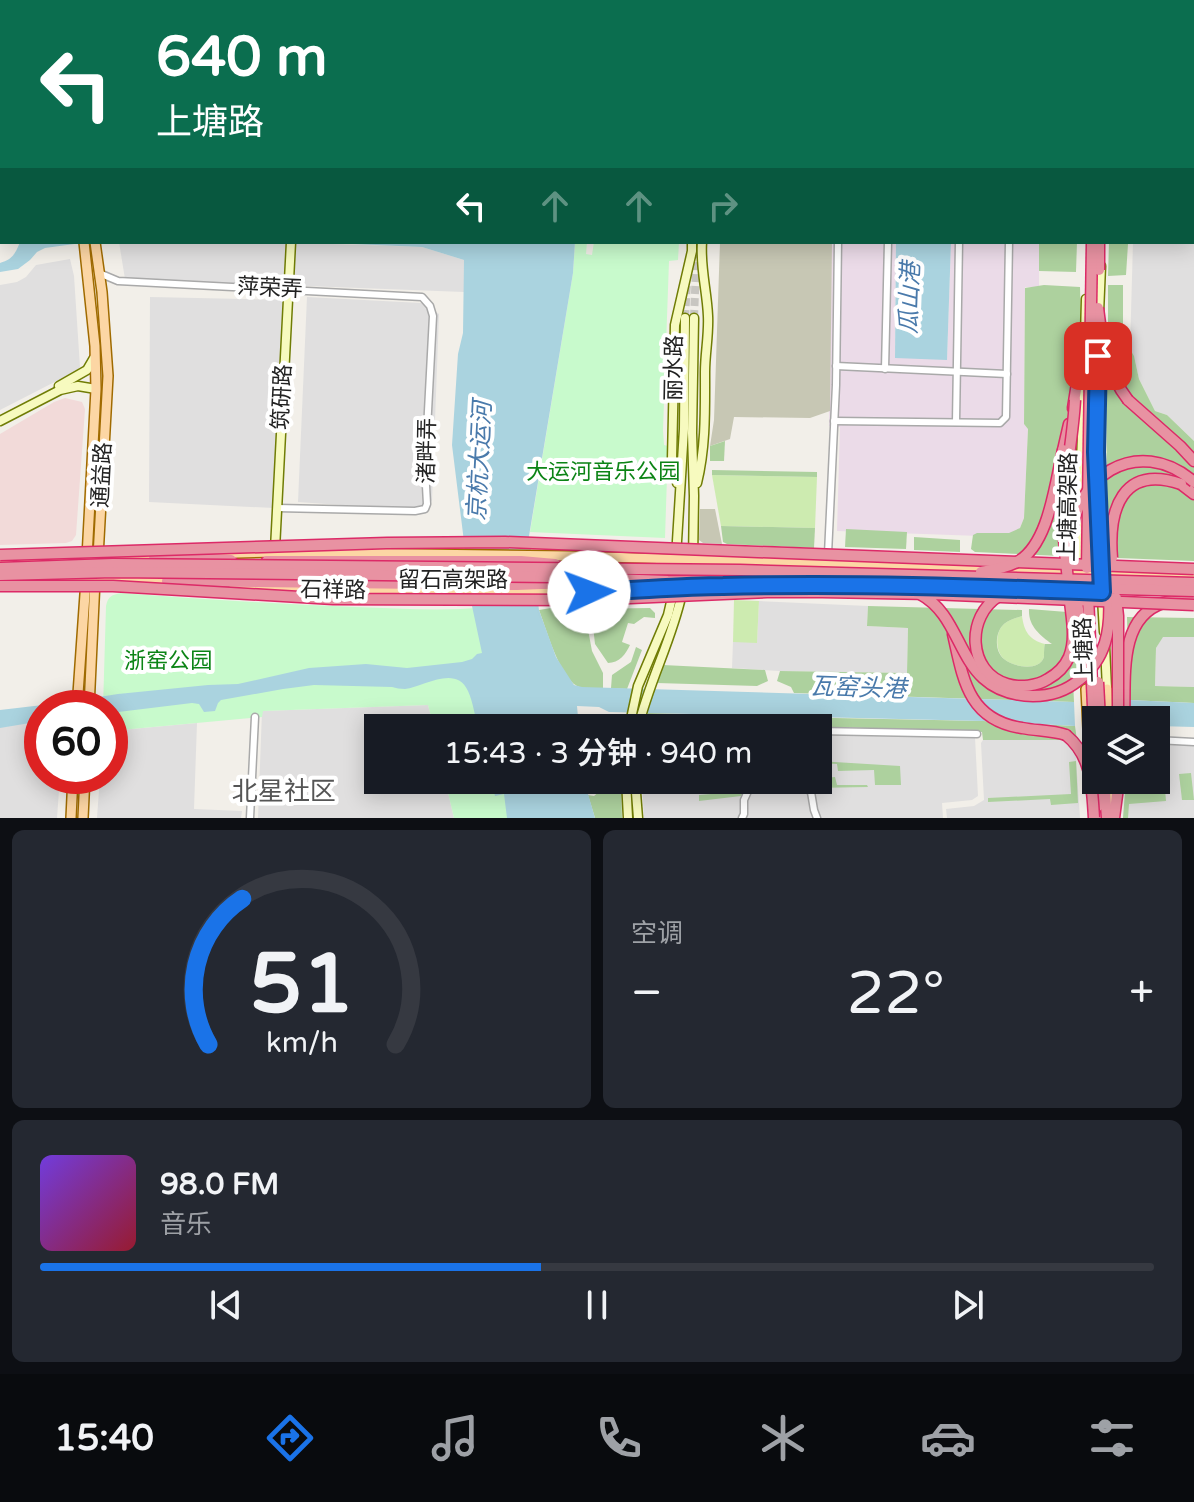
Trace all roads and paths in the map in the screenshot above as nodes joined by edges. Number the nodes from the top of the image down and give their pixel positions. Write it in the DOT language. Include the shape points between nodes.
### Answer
graph roads {
  1 [pos="87,244"];
  2 [pos="87,244"];
  3 [pos="291,244"];
  4 [pos="692,244"];
  5 [pos="702,244"];
  6 [pos="838,244"];
  7 [pos="888,244"];
  8 [pos="959,244"];
  9 [pos="1009,244"];
  10 [pos="1090,244"];
  11 [pos="1090,244"];
  12 [pos="1100,244"];
  13 [pos="1100,244"];
  14 [pos="99,273"];
  15 [pos="118,281"];
  16 [pos="288,289"];
  17 [pos="102,292"];
  18 [pos="422,297"];
  19 [pos="1095,304"];
  20 [pos="96,354"];
  21 [pos="836,366"];
  22 [pos="885,369"];
  23 [pos="956,372"];
  24 [pos="1007,374"];
  25 [pos="96,389"];
  26 [pos="46,396"];
  27 [pos="1075,400"];
  28 [pos="0,421"];
  29 [pos="834,421"];
  30 [pos="956,422"];
  31 [pos="94,427"];
  32 [pos="104,445"];
  33 [pos="1194,461"];
  34 [pos="1095,474"];
  35 [pos="1194,482"];
  36 [pos="1194,494"];
  37 [pos="680,495"];
  38 [pos="694,496"];
  39 [pos="277,508"];
  40 [pos="275,552"];
  41 [pos="0,555"];
  42 [pos="154,556"];
  43 [pos="92,558"];
  44 [pos="676,560"];
  45 [pos="0,561"];
  46 [pos="693,561"];
  47 [pos="1194,561"];
  48 [pos="827,564"];
  49 [pos="0,568"];
  50 [pos="1194,569"];
  51 [pos="625,570"];
  52 [pos="1081,572"];
  53 [pos="1101,572"];
  54 [pos="953,576"];
  55 [pos="1194,576"];
  56 [pos="91,578"];
  57 [pos="613,579"];
  58 [pos="0,581"];
  59 [pos="167,581"];
  60 [pos="1142,581"];
  61 [pos="864,582"];
  62 [pos="1194,583"];
  63 [pos="1035,586"];
  64 [pos="679,589"];
  65 [pos="1082,591"];
  66 [pos="1102,592"];
  67 [pos="1194,595"];
  68 [pos="1194,605"];
  69 [pos="952,632"];
  70 [pos="1107,689"];
  71 [pos="79,690"];
  72 [pos="90,690"];
  73 [pos="1089,690"];
  74 [pos="1090,706"];
  75 [pos="1099,706"];
  76 [pos="1108,706"];
  77 [pos="1118,706"];
  78 [pos="1125,706"];
  79 [pos="636,714"];
  80 [pos="636,714"];
  81 [pos="255,717"];
  82 [pos="832,731"];
  83 [pos="977,734"];
  84 [pos="1170,741"];
  85 [pos="1194,742"];
  86 [pos="72,794"];
  87 [pos="84,794"];
  88 [pos="627,794"];
  89 [pos="636,794"];
  90 [pos="747,794"];
  91 [pos="811,794"];
  92 [pos="1096,794"];
  93 [pos="1105,794"];
  94 [pos="1112,794"];
  95 [pos="1117,794"];
  96 [pos="71,818"];
  97 [pos="83,818"];
  98 [pos="250,818"];
  99 [pos="628,818"];
  100 [pos="638,818"];
  101 [pos="742,818"];
  102 [pos="817,818"];
  103 [pos="1095,818"];
  104 [pos="1107,818"];
  105 [pos="1114,818"];
  1 -- 14 [label="main road, 通益路"];
  2 -- 20 [label="main road, 通益路"];
  3 -- 16 [label="main road, 筑研路"];
  4 -- 37 [label="main road, 丽水路" via="675,325 672,459"];
  5 -- 38 [label="main road, 丽水路" via="708,318 706,424"];
  6 -- 21 [label="street"];
  7 -- 22 [label="street"];
  8 -- 23 [label="street"];
  9 -- 24 [label="street"];
  10 -- 19 [label="highway, 上塘高架路, bridge"];
  11 -- 52 [label="main road, 上塘路"];
  12 -- 19 [label="highway, 上塘高架路, bridge"];
  13 -- 53 [label="main road, 上塘路" via="1096,452"];
  14 -- 15 [label="street, 萍荣弄"];
  14 -- 17 [label="main road, 通益路"];
  15 -- 16 [label="street, 萍荣弄"];
  15 -- 17 [label="street"];
  16 -- 18 [label="street, 萍荣弄"];
  16 -- 39 [label="main road, 筑研路"];
  17 -- 32 [label="main road, 通益路" via="108,376"];
  18 -- 39 [label="street, 渚畔弄" via="433,316 425,509"];
  19 -- 27 [label="highway, bridge"];
  19 -- 33 [label="highway, bridge" via="1115,382 1135,408"];
  19 -- 34 [label="highway, 上塘高架路, bridge"];
  19 -- 73 [label="highway, 上塘高架路, bridge"];
  20 -- 25 [label="main road, 通益路"];
  20 -- 26 [label="main road" via="87,370"];
  21 -- 22 [label="street"];
  21 -- 29 [label="street"];
  22 -- 23 [label="street"];
  23 -- 24 [label="street"];
  23 -- 30 [label="street"];
  24 -- 30 [label="street" via="1006,417 1000,423"];
  25 -- 26 [label="main road" via="69,387"];
  25 -- 31 [label="main road, 通益路"];
  26 -- 28 [label="main road"];
  27 -- 54 [label="highway, bridge" via="1036,544 1018,562"];
  27 -- 63 [label="highway, bridge" via="1063,519 1072,646 1062,668 1045,681 1009,685 989,673 979,659 976,631 990,602 1006,592"];
  29 -- 30 [label="street"];
  29 -- 48 [label="street"];
  31 -- 32 [label="main road"];
  31 -- 43 [label="main road, 通益路"];
  32 -- 43 [label="main road, 通益路"];
  34 -- 69 [label="highway, bridge" via="1110,613 1106,644 1089,672 1055,693 1019,695 983,679"];
  34 -- 75 [label="highway, 上塘高架路, bridge"];
  35 -- 73 [label="highway, bridge" via="1164,465 1129,464 1099,477 1079,502 1072,557"];
  36 -- 77 [label="highway, bridge" via="1181,484 1153,479 1129,489 1114,511"];
  37 -- 38 [label="main road, 丽水路" via="690,318"];
  37 -- 44 [label="main road, 丽水路"];
  38 -- 46 [label="main road, 丽水路"];
  39 -- 40 [label="main road, 筑研路"];
  40 -- 42 [label="main road, 石祥路"];
  40 -- 44 [label="main road, 石祥路"];
  41 -- 50 [label="highway, 留石高架路, bridge" via="505,542"];
  42 -- 43 [label="main road, 石祥路"];
  42 -- 51 [label="highway, bridge" via="521,561"];
  43 -- 45 [label="main road, 石祥路"];
  43 -- 56 [label="main road, 通益路"];
  44 -- 46 [label="main road, 石祥路"];
  44 -- 64 [label="main road, 丽水路"];
  46 -- 48 [label="main road, 石祥路"];
  46 -- 64 [label="main road, 丽水路"];
  47 -- 60 [label="highway, bridge" via="1173,575"];
  48 -- 52 [label="main road, 石祥路"];
  49 -- 51 [label="highway, 留石高架路, bridge" via="113,564"];
  51 -- 54 [label="highway, 留石高架路, bridge"];
  52 -- 53 [label="main road, 石祥路"];
  52 -- 65 [label="main road, 上塘路"];
  53 -- 55 [label="main road, 石祥路"];
  53 -- 66 [label="main road, 上塘路"];
  54 -- 60 [label="highway, 留石高架路, bridge"];
  56 -- 58 [label="main road, 石祥路"];
  56 -- 59 [label="main road, 石祥路"];
  56 -- 71 [label="main road, 通益路"];
  56 -- 72 [label="main road, 通益路"];
  57 -- 58 [label="highway, 留石高架路, bridge" via="114,572"];
  57 -- 59 [label="highway, bridge" via="517,585"];
  57 -- 61 [label="highway, 留石高架路, bridge"];
  58 -- 68 [label="highway, 留石高架路, bridge" via="363,600 610,600 835,592"];
  59 -- 64 [label="main road, 石祥路" via="269,589"];
  60 -- 62 [label="highway, 留石高架路, bridge"];
  61 -- 63 [label="highway, 留石高架路, bridge"];
  61 -- 69 [label="highway, bridge" via="905,587 925,596"];
  63 -- 67 [label="highway, 留石高架路, bridge"];
  64 -- 65 [label="main road, 石祥路" via="856,585"];
  64 -- 79 [label="main road, 丽水路" via="638,686"];
  64 -- 80 [label="main road, 丽水路" via="677,616"];
  65 -- 66 [label="main road, 石祥路"];
  65 -- 73 [label="main road, 上塘路"];
  66 -- 67 [label="main road, 石祥路"];
  66 -- 70 [label="main road, 上塘路"];
  67 -- 78 [label="highway, bridge" via="1161,604 1136,623 1128,648"];
  69 -- 103 [label="highway, bridge" via="965,683 979,708 1005,725 1066,735 1081,750 1091,777"];
  70 -- 76 [label="main road, 上塘路"];
  73 -- 74 [label="highway, 上塘高架路, bridge"];
  73 -- 103 [label="main road, 上塘路"];
  81 -- 98 [label="street"];
  82 -- 83 [label="street"];
  84 -- 85 [label="street"];
  86 -- 96 [label="main road"];
  87 -- 97 [label="main road"];
  88 -- 99 [label="main road"];
  89 -- 100 [label="main road"];
  90 -- 101 [label="street"];
  91 -- 102 [label="street"];
  92 -- 103 [label="highway, bridge"];
  93 -- 104 [label="highway"];
  94 -- 105 [label="main road"];
  95 -- 105 [label="highway"];
}
